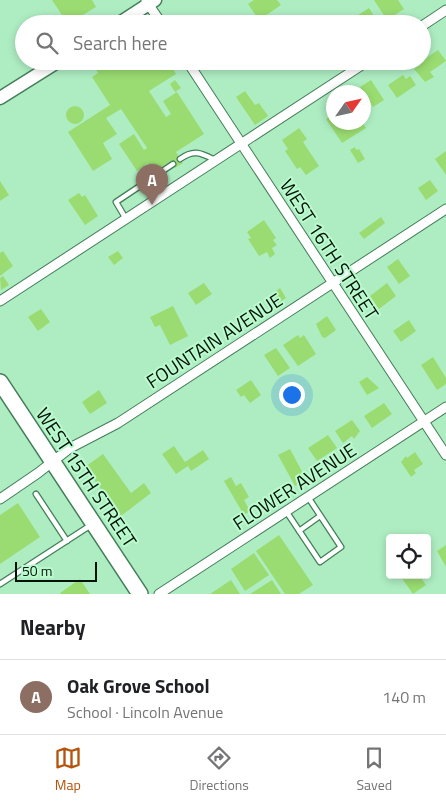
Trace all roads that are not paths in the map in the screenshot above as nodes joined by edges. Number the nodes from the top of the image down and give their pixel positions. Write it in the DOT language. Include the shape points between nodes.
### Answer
graph roads {
  1 [pos="150,1"];
  2 [pos="446,10"];
  3 [pos="131,15"];
  4 [pos="157,15"];
  5 [pos="431,20"];
  6 [pos="45,70"];
  7 [pos="193,70"];
  8 [pos="354,70"];
  9 [pos="0,98"];
  10 [pos="242,144"];
  11 [pos="180,159"];
  12 [pos="216,161"];
  13 [pos="173,164"];
  14 [pos="446,209"];
  15 [pos="126,219"];
  16 [pos="333,281"];
  17 [pos="0,301"];
  18 [pos="0,382"];
  19 [pos="446,406"];
  20 [pos="424,421"];
  21 [pos="446,455"];
  22 [pos="53,462"];
  23 [pos="36,494"];
  24 [pos="308,496"];
  25 [pos="0,499"];
  26 [pos="286,511"];
  27 [pos="320,516"];
  28 [pos="94,523"];
  29 [pos="299,531"];
  30 [pos="67,541"];
  31 [pos="0,584"];
  32 [pos="140,594"];
  33 [pos="160,594"];
  1 -- 3 [label="main road"];
  1 -- 4 [label="street"];
  2 -- 5 [label="street"];
  6 -- 9 [label="main road"];
  7 -- 10 [label="street, WEST 16TH STREET"];
  8 -- 10 [label="street"];
  10 -- 12 [label="street"];
  10 -- 16 [label="street, WEST 16TH STREET"];
  11 -- 12 [label="lane" via="200,152"];
  12 -- 15 [label="street"];
  13 -- 15 [label="lane" via="116,202"];
  14 -- 16 [label="street, FOUNTAIN AVENUE"];
  15 -- 17 [label="street"];
  16 -- 20 [label="street, WEST 16TH STREET"];
  16 -- 22 [label="street, FOUNTAIN AVENUE" via="118,423 70,448"];
  18 -- 22 [label="highway, WEST 15TH STREET"];
  19 -- 20 [label="street, FLOWER AVENUE"];
  20 -- 21 [label="street, WEST 16TH STREET"];
  20 -- 24 [label="street, FLOWER AVENUE"];
  22 -- 25 [label="street, FOUNTAIN AVENUE"];
  22 -- 28 [label="highway, WEST 15TH STREET"];
  23 -- 30 [label="lane"];
  24 -- 26 [label="street, FLOWER AVENUE"];
  24 -- 27 [label="lane"];
  26 -- 29 [label="lane"];
  26 -- 33 [label="street, FLOWER AVENUE"];
  27 -- 29 [label="lane"];
  27 -- 29 [label="lane" via="340,548 320,562"];
  28 -- 30 [label="lane"];
  28 -- 32 [label="highway, WEST 15TH STREET"];
  30 -- 31 [label="lane"];
}
